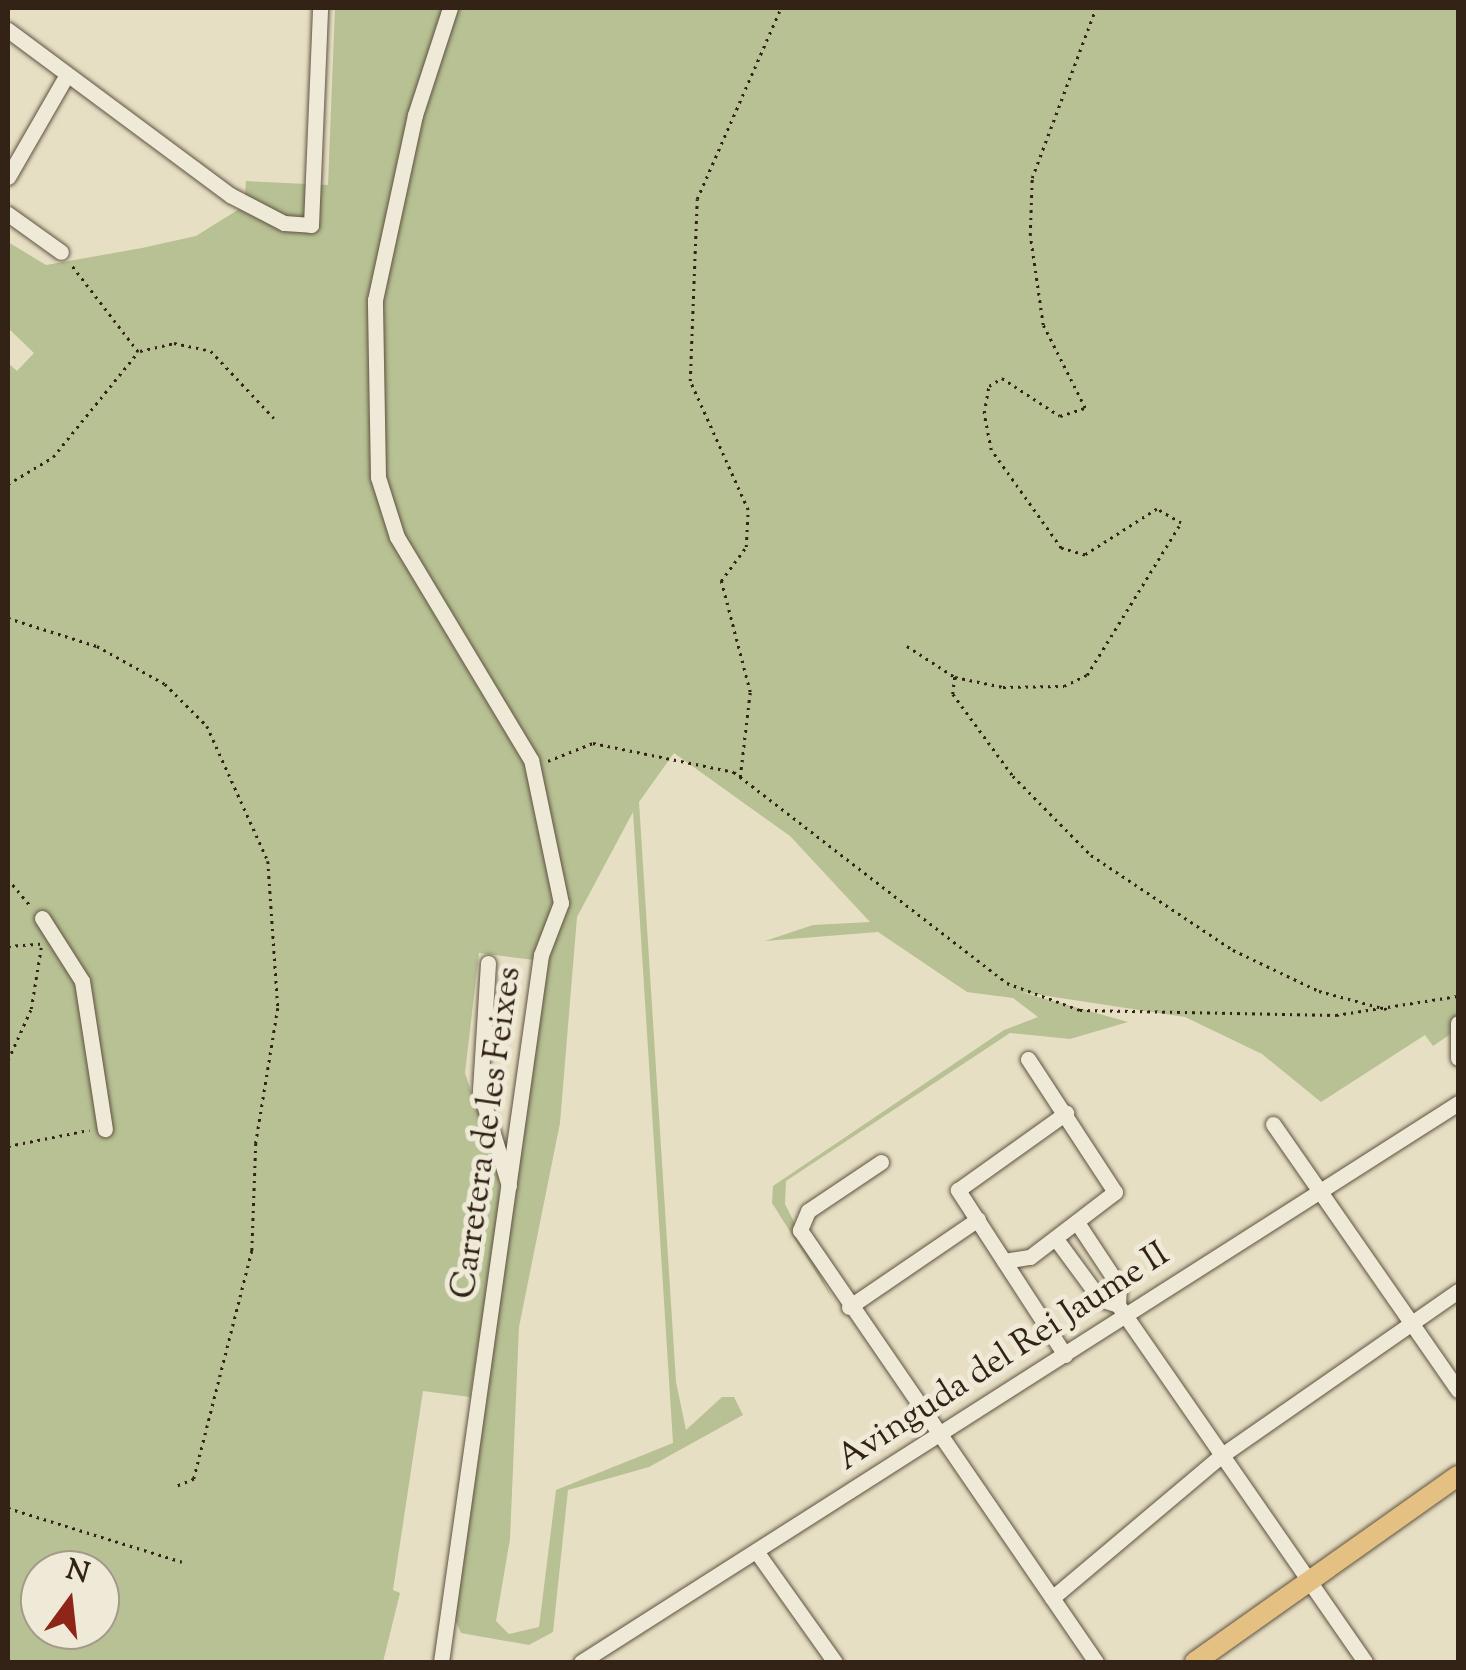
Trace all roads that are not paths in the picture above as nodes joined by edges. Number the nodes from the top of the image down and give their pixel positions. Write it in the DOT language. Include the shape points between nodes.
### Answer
graph roads {
  1 [pos="320,8"];
  2 [pos="450,8"];
  3 [pos="8,30"];
  4 [pos="65,78"];
  5 [pos="8,176"];
  6 [pos="8,214"];
  7 [pos="61,252"];
  8 [pos="42,918"];
  9 [pos="488,963"];
  10 [pos="1458,1024"];
  11 [pos="1458,1058"];
  12 [pos="1028,1059"];
  13 [pos="1458,1103"];
  14 [pos="1066,1114"];
  15 [pos="1273,1124"];
  16 [pos="105,1129"];
  17 [pos="881,1162"];
  18 [pos="512,1190"];
  19 [pos="1320,1192"];
  20 [pos="978,1219"];
  21 [pos="1078,1224"];
  22 [pos="1056,1239"];
  23 [pos="1004,1260"];
  24 [pos="1458,1291"];
  25 [pos="850,1307"];
  26 [pos="1122,1311"];
  27 [pos="1412,1323"];
  28 [pos="1065,1355"];
  29 [pos="1458,1390"];
  30 [pos="938,1436"];
  31 [pos="1222,1456"];
  32 [pos="1458,1476"];
  33 [pos="756,1551"];
  34 [pos="1309,1582"];
  35 [pos="1052,1598"];
  36 [pos="440,1662"];
  37 [pos="580,1662"];
  38 [pos="835,1662"];
  39 [pos="1096,1662"];
  40 [pos="1195,1662"];
  41 [pos="1365,1662"];
  1 -- 4 [label="street" via="310,225 284,223 230,194"];
  2 -- 18 [label="street, Carretera de les Feixes" via="414,115 375,300 378,476 396,537 527,756 548,815 560,910 541,954"];
  3 -- 4 [label="street"];
  4 -- 5 [label="street"];
  6 -- 7 [label="street"];
  8 -- 16 [label="street" via="82,981"];
  9 -- 18 [label="street" via="480,1091"];
  10 -- 11 [label="street"];
  12 -- 14 [label="street"];
  13 -- 19 [label="street, Avinguda del Rei Jaume II"];
  14 -- 20 [label="street" via="960,1186"];
  14 -- 21 [label="street" via="1115,1192"];
  15 -- 19 [label="street"];
  17 -- 25 [label="street" via="801,1220"];
  18 -- 36 [label="street, Carretera de les Feixes"];
  19 -- 26 [label="street, Avinguda del Rei Jaume II"];
  19 -- 27 [label="street"];
  20 -- 23 [label="street"];
  20 -- 25 [label="street"];
  21 -- 22 [label="street"];
  21 -- 26 [label="street" via="1119,1286"];
  22 -- 23 [label="street" via="1024,1260"];
  22 -- 26 [label="street" via="1100,1299"];
  23 -- 28 [label="street"];
  24 -- 27 [label="street"];
  25 -- 30 [label="street"];
  26 -- 28 [label="street, Avinguda del Rei Jaume II"];
  26 -- 31 [label="street"];
  27 -- 29 [label="street"];
  27 -- 31 [label="street"];
  28 -- 30 [label="street, Avinguda del Rei Jaume II"];
  30 -- 33 [label="street, Avinguda del Rei Jaume II"];
  30 -- 35 [label="street"];
  31 -- 34 [label="street"];
  31 -- 35 [label="street"];
  32 -- 34 [label="main road"];
  33 -- 37 [label="street, Avinguda del Rei Jaume II"];
  33 -- 38 [label="street"];
  34 -- 40 [label="main road"];
  34 -- 41 [label="street"];
  35 -- 39 [label="street"];
}
